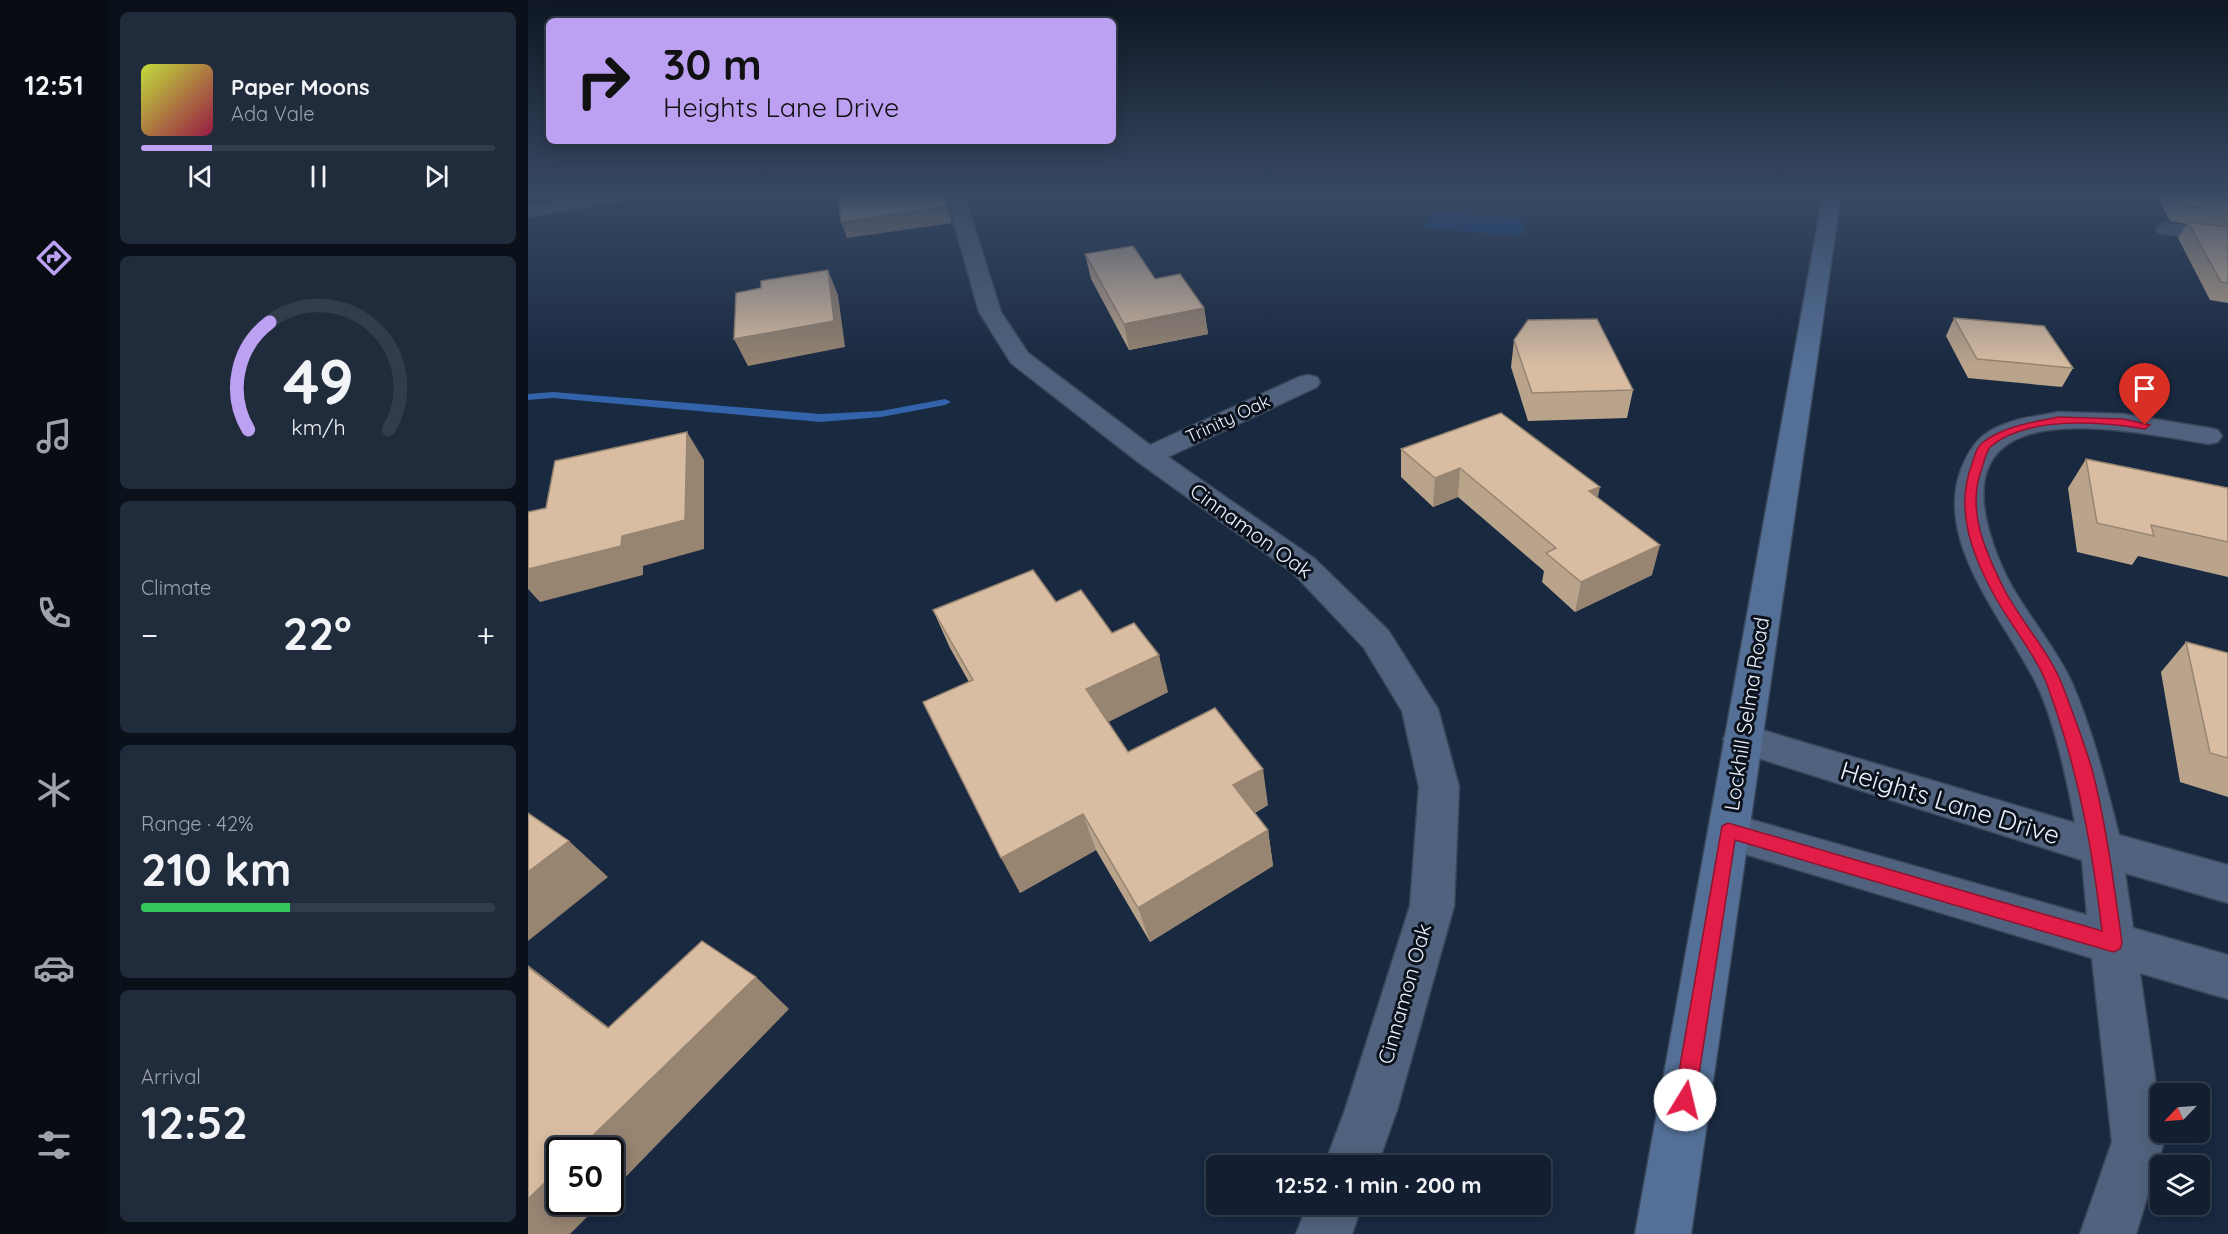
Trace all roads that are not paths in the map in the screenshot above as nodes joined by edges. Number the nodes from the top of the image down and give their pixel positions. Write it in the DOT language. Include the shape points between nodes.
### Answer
graph roads {
  1 [pos="972,252"];
  2 [pos="1822,252"];
  3 [pos="1308,382"];
  4 [pos="2208,436"];
  5 [pos="1148,456"];
  6 [pos="1742,739"];
  7 [pos="1728,831"];
  8 [pos="2101,848"];
  9 [pos="2228,885"];
  10 [pos="2113,943"];
  11 [pos="2228,976"];
  12 [pos="1354,1155"];
  13 [pos="1331,1215"];
  14 [pos="1324,1234"];
  15 [pos="1664,1234"];
  16 [pos="2108,1234"];
  1 -- 5 [label="street, Cinnamon Oak" via="990,312 1018,358"];
  2 -- 6 [label="main road, Lockhill Selma Road"];
  3 -- 5 [label="street, Trinity Oak"];
  4 -- 8 [label="street" via="2123,422 2058,420 2014,429 1984,447 1970,483 1970,519 1985,563 2054,683 2084,771"];
  5 -- 12 [label="street, Cinnamon Oak" via="1304,566 1376,639 1420,709 1439,787 1431,906"];
  6 -- 7 [label="main road, Lockhill Selma Road"];
  6 -- 8 [label="street, Heights Lane Drive"];
  7 -- 10 [label="street"];
  7 -- 15 [label="main road, Lockhill Selma Road"];
  8 -- 9 [label="street, Heights Lane Drive"];
  8 -- 10 [label="street"];
  10 -- 11 [label="street"];
  10 -- 16 [label="street" via="2138,1142"];
  13 -- 14 [label="street"];
}
